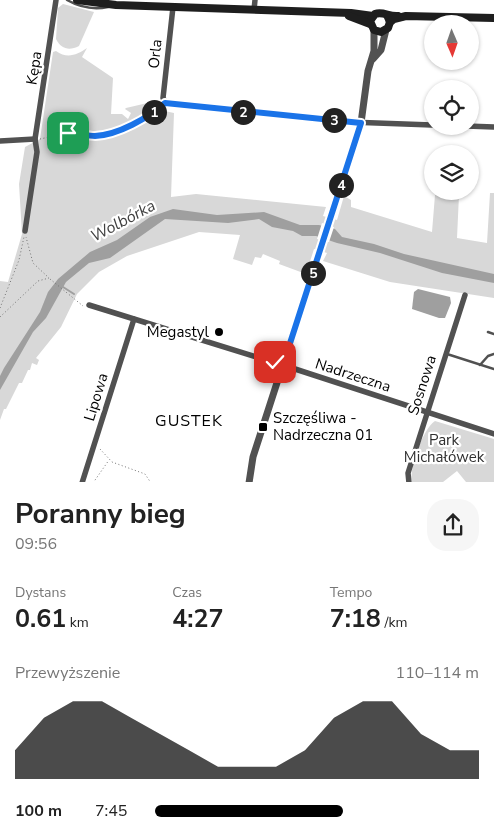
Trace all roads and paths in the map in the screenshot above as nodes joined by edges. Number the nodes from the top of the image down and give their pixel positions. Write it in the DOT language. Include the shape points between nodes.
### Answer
graph roads {
  1 [pos="56,0"];
  2 [pos="67,0"];
  3 [pos="78,0"];
  4 [pos="255,0"];
  5 [pos="116,5"];
  6 [pos="173,7"];
  7 [pos="254,10"];
  8 [pos="494,18"];
  9 [pos="388,22"];
  10 [pos="372,24"];
  11 [pos="371,61"];
  12 [pos="165,103"];
  13 [pos="361,123"];
  14 [pos="424,126"];
  15 [pos="494,127"];
  16 [pos="479,128"];
  17 [pos="35,139"];
  18 [pos="0,141"];
  19 [pos="25,231"];
  20 [pos="49,278"];
  21 [pos="465,295"];
  22 [pos="87,307"];
  23 [pos="0,308"];
  24 [pos="0,317"];
  25 [pos="134,319"];
  26 [pos="488,332"];
  27 [pos="494,334"];
  28 [pos="445,354"];
  29 [pos="494,354"];
  30 [pos="283,365"];
  31 [pos="480,365"];
  32 [pos="494,369"];
  33 [pos="427,412"];
  34 [pos="494,434"];
  35 [pos="95,443"];
  36 [pos="110,460"];
  37 [pos="82,482"];
  38 [pos="93,482"];
  39 [pos="152,482"];
  40 [pos="249,482"];
  41 [pos="409,482"];
  1 -- 17 [label="street, Kępa"];
  2 -- 5 [label="lane" via="80,7 97,9"];
  3 -- 5 [label="main road"];
  4 -- 7 [label="street"];
  5 -- 6 [label="main road"];
  6 -- 7 [label="main road"];
  6 -- 12 [label="street, Orla"];
  7 -- 10 [label="main road" via="338,13"];
  8 -- 9 [label="main road" via="417,16 399,17"];
  9 -- 10 [label="main road" via="380,32"];
  9 -- 10 [label="main road" via="378,13"];
  9 -- 11 [label="street" via="381,50"];
  10 -- 11 [label="street"];
  11 -- 13 [label="street"];
  12 -- 13 [label="street"];
  12 -- 17 [label="path" via="139,122 106,133 94,136 68,133"];
  13 -- 14 [label="street"];
  13 -- 30 [label="street"];
  15 -- 16 [label="street"];
  17 -- 18 [label="street"];
  17 -- 19 [label="street, Kępa" via="37,152"];
  19 -- 20 [label="path" via="33,263"];
  19 -- 23 [label="path" via="19,260"];
  20 -- 22 [label="path" via="71,298"];
  20 -- 24 [label="path" via="38,281"];
  21 -- 28 [label="street, Sosnowa"];
  22 -- 25 [label="street, Nadrzeczna"];
  25 -- 30 [label="street, Nadrzeczna"];
  25 -- 35 [label="street, Lipowa"];
  26 -- 27 [label="lane"];
  28 -- 31 [label="lane"];
  28 -- 33 [label="street, Sosnowa"];
  29 -- 31 [label="lane"];
  30 -- 33 [label="street, Nadrzeczna"];
  30 -- 40 [label="street" via="253,457"];
  31 -- 32 [label="lane"];
  33 -- 34 [label="street, Nadrzeczna"];
  33 -- 41 [label="street, Sosnowa" via="408,473"];
  35 -- 36 [label="path"];
  35 -- 37 [label="street, Lipowa"];
  36 -- 38 [label="path"];
  36 -- 39 [label="path" via="145,474"];
}
